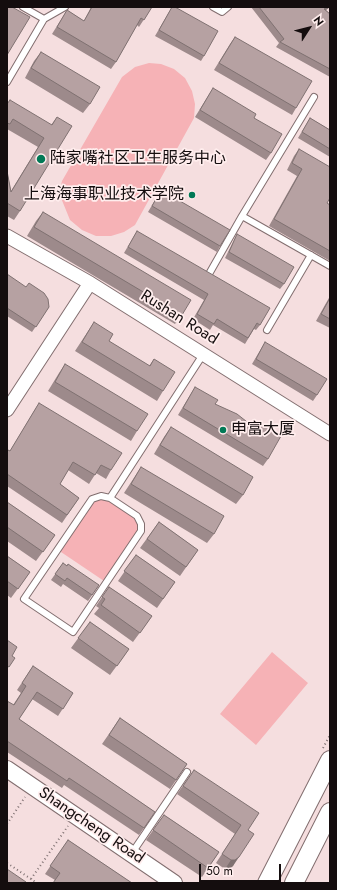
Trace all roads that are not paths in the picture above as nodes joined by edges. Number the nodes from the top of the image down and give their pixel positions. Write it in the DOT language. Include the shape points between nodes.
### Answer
graph roads {
  1 [pos="23,7"];
  2 [pos="65,7"];
  3 [pos="213,7"];
  4 [pos="228,7"];
  5 [pos="44,19"];
  6 [pos="7,82"];
  7 [pos="314,97"];
  8 [pos="242,216"];
  9 [pos="7,236"];
  10 [pos="311,255"];
  11 [pos="330,266"];
  12 [pos="209,274"];
  13 [pos="90,283"];
  14 [pos="266,330"];
  15 [pos="204,353"];
  16 [pos="7,410"];
  17 [pos="330,434"];
  18 [pos="110,498"];
  19 [pos="330,760"];
  20 [pos="7,769"];
  21 [pos="187,772"];
  22 [pos="330,812"];
  23 [pos="132,853"];
  24 [pos="174,883"];
  25 [pos="266,883"];
  26 [pos="294,883"];
  1 -- 5 [label="lane"];
  2 -- 5 [label="lane"];
  3 -- 4 [label="lane" via="222,12"];
  5 -- 6 [label="lane"];
  7 -- 8 [label="lane"];
  8 -- 10 [label="lane"];
  8 -- 12 [label="lane"];
  9 -- 13 [label="street, Rushan Road"];
  10 -- 11 [label="lane"];
  10 -- 14 [label="lane"];
  13 -- 15 [label="street, Rushan Road"];
  13 -- 16 [label="street"];
  15 -- 17 [label="street, Rushan Road"];
  15 -- 18 [label="lane"];
  18 -- 18 [label="lane" via="100,496 92,499 24,600 73,632 141,531 137,516"];
  19 -- 25 [label="main road"];
  20 -- 23 [label="street, Shangcheng Road"];
  21 -- 23 [label="lane"];
  22 -- 26 [label="main road"];
  23 -- 24 [label="street, Shangcheng Road"];
}
